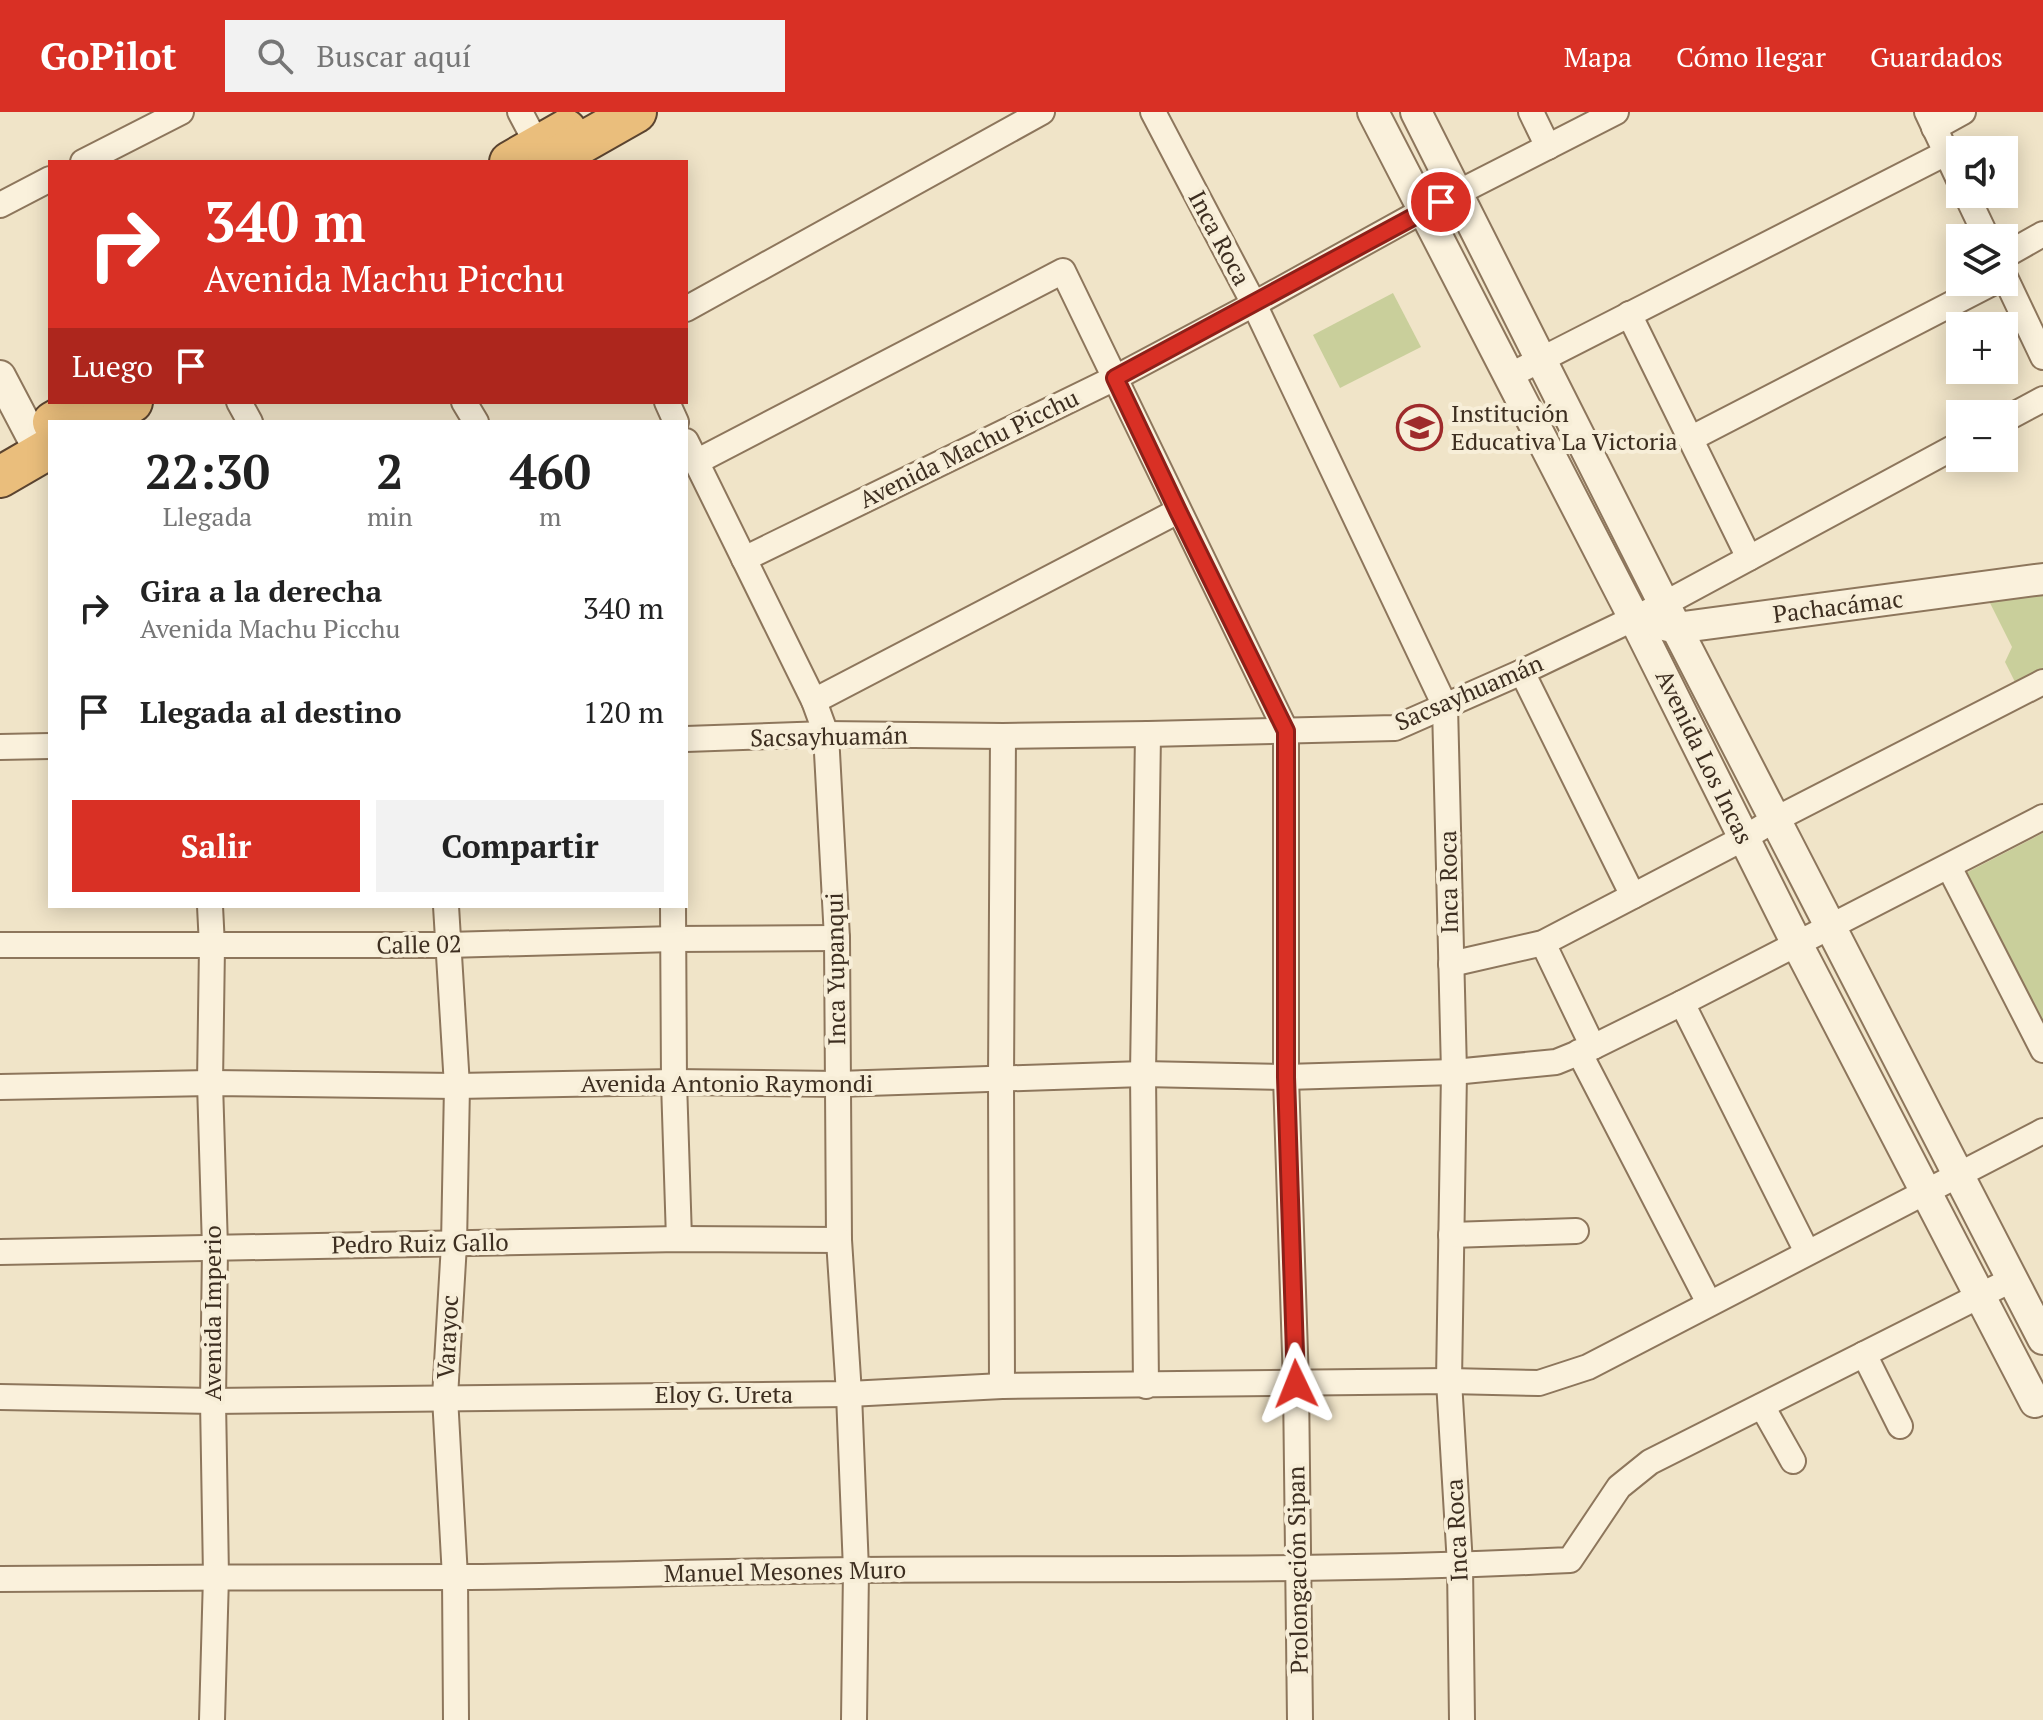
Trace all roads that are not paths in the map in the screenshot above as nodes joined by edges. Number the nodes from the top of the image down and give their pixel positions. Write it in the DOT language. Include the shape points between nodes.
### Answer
graph roads {
  1 [pos="181,112"];
  2 [pos="597,112"];
  3 [pos="636,112"];
  4 [pos="1042,112"];
  5 [pos="1153,112"];
  6 [pos="1373,112"];
  7 [pos="1416,112"];
  8 [pos="1531,112"];
  9 [pos="1616,112"];
  10 [pos="1963,112"];
  11 [pos="1931,120"];
  12 [pos="529,146"];
  13 [pos="1548,147"];
  14 [pos="1946,153"];
  15 [pos="87,160"];
  16 [pos="48,180"];
  17 [pos="1457,193"];
  18 [pos="0,205"];
  19 [pos="1424,210"];
  20 [pos="2043,234"];
  21 [pos="2018,248"];
  22 [pos="1967,296"];
  23 [pos="2014,296"];
  24 [pos="1254,304"];
  25 [pos="688,308"];
  26 [pos="1629,314"];
  27 [pos="2043,357"];
  28 [pos="1541,360"];
  29 [pos="0,376"];
  30 [pos="1509,376"];
  31 [pos="1115,378"];
  32 [pos="2043,399"];
  33 [pos="86,404"];
  34 [pos="128,404"];
  35 [pos="2018,412"];
  36 [pos="66,420"];
  37 [pos="100,420"];
  38 [pos="1690,439"];
  39 [pos="39,443"];
  40 [pos="691,452"];
  41 [pos="1946,452"];
  42 [pos="0,477"];
  43 [pos="1178,511"];
  44 [pos="1749,558"];
  45 [pos="744,559"];
  46 [pos="2043,579"];
  47 [pos="1670,616"];
  48 [pos="1634,618"];
  49 [pos="1522,672"];
  50 [pos="2043,682"];
  51 [pos="814,701"];
  52 [pos="1445,706"];
  53 [pos="1286,731"];
  54 [pos="826,734"];
  55 [pos="1148,734"];
  56 [pos="1003,736"];
  57 [pos="688,739"];
  58 [pos="48,746"];
  59 [pos="0,747"];
  60 [pos="2043,817"];
  61 [pos="1774,820"];
  62 [pos="1744,838"];
  63 [pos="1949,867"];
  64 [pos="1633,896"];
  65 [pos="210,908"];
  66 [pos="446,908"];
  67 [pos="673,908"];
  68 [pos="1829,926"];
  69 [pos="837,938"];
  70 [pos="674,939"];
  71 [pos="1543,943"];
  72 [pos="1797,944"];
  73 [pos="0,945"];
  74 [pos="447,945"];
  75 [pos="212,946"];
  76 [pos="1451,964"];
  77 [pos="1682,1003"];
  78 [pos="1586,1050"];
  79 [pos="2043,1050"];
  80 [pos="1454,1072"];
  81 [pos="1143,1074"];
  82 [pos="1286,1077"];
  83 [pos="1001,1080"];
  84 [pos="674,1082"];
  85 [pos="210,1083"];
  86 [pos="838,1084"];
  87 [pos="457,1086"];
  88 [pos="0,1087"];
  89 [pos="2043,1131"];
  90 [pos="1958,1176"];
  91 [pos="1925,1193"];
  92 [pos="1576,1231"];
  93 [pos="1451,1235"];
  94 [pos="679,1239"];
  95 [pos="839,1240"];
  96 [pos="454,1244"];
  97 [pos="215,1248"];
  98 [pos="0,1252"];
  99 [pos="1807,1252"];
  100 [pos="2013,1279"];
  101 [pos="1979,1296"];
  102 [pos="1709,1303"];
  103 [pos="2043,1339"];
  104 [pos="1864,1354"];
  105 [pos="1449,1381"];
  106 [pos="1296,1384"];
  107 [pos="1002,1386"];
  108 [pos="1146,1386"];
  109 [pos="849,1394"];
  110 [pos="0,1397"];
  111 [pos="445,1397"];
  112 [pos="2039,1400"];
  113 [pos="213,1401"];
  114 [pos="1762,1406"];
  115 [pos="1900,1426"];
  116 [pos="1793,1461"];
  117 [pos="1460,1565"];
  118 [pos="1297,1569"];
  119 [pos="856,1570"];
  120 [pos="216,1576"];
  121 [pos="455,1577"];
  122 [pos="0,1579"];
  123 [pos="212,1720"];
  124 [pos="456,1720"];
  125 [pos="854,1720"];
  126 [pos="1300,1720"];
  127 [pos="1462,1720"];
  1 -- 15 [label="street"];
  2 -- 12 [label="highway"];
  3 -- 12 [label="highway"];
  4 -- 25 [label="street"];
  5 -- 24 [label="street, Inca Roca"];
  6 -- 19 [label="street, Avenida Los Incas"];
  7 -- 17 [label="street, Avenida Los Incas"];
  8 -- 13 [label="street"];
  9 -- 13 [label="street, Avenida Machu Picchu"];
  10 -- 11 [label="street"];
  11 -- 14 [label="street"];
  13 -- 17 [label="street, Avenida Machu Picchu"];
  14 -- 26 [label="street"];
  16 -- 18 [label="street"];
  17 -- 19 [label="street, Avenida Machu Picchu"];
  17 -- 28 [label="street, Avenida Los Incas"];
  19 -- 24 [label="street, Avenida Machu Picchu"];
  19 -- 30 [label="street, Avenida Los Incas"];
  20 -- 21 [label="street"];
  22 -- 38 [label="street"];
  23 -- 27 [label="street"];
  24 -- 31 [label="street, Avenida Machu Picchu"];
  24 -- 52 [label="street, Inca Roca"];
  26 -- 28 [label="street"];
  26 -- 38 [label="street"];
  28 -- 30 [label="street"];
  28 -- 47 [label="street, Avenida Los Incas"];
  29 -- 39 [label="street"];
  30 -- 48 [label="street, Avenida Los Incas"];
  31 -- 40 [label="street, Prolongación Sipan" via="1063,271"];
  31 -- 43 [label="street, Prolongación Sipan"];
  31 -- 45 [label="street, Avenida Machu Picchu"];
  32 -- 35 [label="street"];
  33 -- 36 [label="highway"];
  34 -- 37 [label="highway"];
  38 -- 44 [label="street"];
  39 -- 42 [label="highway"];
  40 -- 45 [label="street, Inca Yupanqui"];
  41 -- 44 [label="street"];
  43 -- 51 [label="street"];
  43 -- 53 [label="street, Prolongación Sipan"];
  44 -- 47 [label="street"];
  45 -- 51 [label="street, Inca Yupanqui"];
  46 -- 47 [label="street, Pachacámac"];
  47 -- 48 [label="street, Pachacámac"];
  47 -- 61 [label="street, Avenida Los Incas"];
  48 -- 49 [label="street, Sacsayhuamán"];
  48 -- 62 [label="street, Avenida Los Incas"];
  49 -- 52 [label="street, Sacsayhuamán"];
  49 -- 64 [label="street"];
  50 -- 61 [label="street"];
  51 -- 54 [label="street, Inca Yupanqui"];
  52 -- 53 [label="street, Sacsayhuamán" via="1395,728"];
  52 -- 76 [label="street, Inca Roca"];
  53 -- 55 [label="street, Sacsayhuamán"];
  53 -- 82 [label="street, Prolongación Sipan"];
  54 -- 56 [label="street, Sacsayhuamán"];
  54 -- 57 [label="street, Sacsayhuamán"];
  54 -- 69 [label="street, Inca Yupanqui"];
  55 -- 56 [label="street, Sacsayhuamán"];
  55 -- 81 [label="street"];
  56 -- 83 [label="street"];
  58 -- 59 [label="street"];
  60 -- 63 [label="street, Avenida Antonio Raymondi"];
  61 -- 62 [label="street"];
  61 -- 68 [label="street, Avenida Los Incas"];
  62 -- 64 [label="street"];
  62 -- 72 [label="street, Avenida Los Incas"];
  63 -- 68 [label="street, Avenida Antonio Raymondi"];
  63 -- 79 [label="street"];
  64 -- 71 [label="street"];
  65 -- 75 [label="street, Avenida Imperio"];
  66 -- 74 [label="street, Varayoc"];
  67 -- 70 [label="street"];
  68 -- 72 [label="street, Avenida Antonio Raymondi"];
  68 -- 90 [label="street, Avenida Los Incas"];
  69 -- 70 [label="street, Calle 02"];
  69 -- 86 [label="street, Inca Yupanqui"];
  70 -- 74 [label="street, Calle 02"];
  70 -- 84 [label="street"];
  71 -- 76 [label="street"];
  71 -- 78 [label="street"];
  72 -- 77 [label="street, Avenida Antonio Raymondi"];
  72 -- 91 [label="street, Avenida Los Incas"];
  73 -- 75 [label="street, Calle 02"];
  74 -- 75 [label="street, Calle 02"];
  74 -- 87 [label="street, Varayoc"];
  75 -- 85 [label="street, Avenida Imperio"];
  76 -- 80 [label="street, Inca Roca"];
  77 -- 78 [label="street, Avenida Antonio Raymondi"];
  77 -- 99 [label="street"];
  78 -- 80 [label="street, Avenida Antonio Raymondi" via="1556,1062"];
  78 -- 102 [label="street"];
  80 -- 82 [label="street, Avenida Antonio Raymondi"];
  80 -- 93 [label="street, Inca Roca"];
  81 -- 82 [label="street, Avenida Antonio Raymondi"];
  81 -- 83 [label="street, Avenida Antonio Raymondi"];
  81 -- 108 [label="street"];
  82 -- 106 [label="street, Prolongación Sipan"];
  83 -- 86 [label="street, Avenida Antonio Raymondi"];
  83 -- 107 [label="street"];
  84 -- 86 [label="street, Avenida Antonio Raymondi"];
  84 -- 87 [label="street, Avenida Antonio Raymondi"];
  84 -- 94 [label="street"];
  85 -- 87 [label="street, Avenida Antonio Raymondi"];
  85 -- 88 [label="street, Avenida Antonio Raymondi"];
  85 -- 97 [label="street, Avenida Imperio"];
  86 -- 95 [label="street, Inca Yupanqui"];
  87 -- 96 [label="street, Varayoc"];
  89 -- 90 [label="street, Eloy G. Ureta"];
  90 -- 91 [label="street, Eloy G. Ureta"];
  90 -- 100 [label="street, Avenida Los Incas"];
  91 -- 99 [label="street, Eloy G. Ureta"];
  91 -- 101 [label="street, Avenida Los Incas"];
  92 -- 93 [label="street"];
  93 -- 105 [label="street, Inca Roca"];
  94 -- 95 [label="street, Pedro Ruiz Gallo"];
  94 -- 96 [label="street, Pedro Ruiz Gallo"];
  95 -- 109 [label="street, Inca Yupanqui"];
  96 -- 97 [label="street, Pedro Ruiz Gallo"];
  96 -- 111 [label="street, Varayoc"];
  97 -- 98 [label="street, Pedro Ruiz Gallo"];
  97 -- 113 [label="street, Avenida Imperio"];
  99 -- 102 [label="street, Eloy G. Ureta"];
  100 -- 101 [label="street"];
  100 -- 103 [label="street, Avenida Los Incas"];
  101 -- 104 [label="street"];
  101 -- 112 [label="street, Avenida Los Incas"];
  102 -- 105 [label="street, Eloy G. Ureta" via="1588,1367 1539,1383"];
  104 -- 114 [label="street"];
  104 -- 115 [label="street"];
  105 -- 106 [label="street, Eloy G. Ureta"];
  105 -- 117 [label="street, Inca Roca"];
  106 -- 108 [label="street, Eloy G. Ureta"];
  106 -- 118 [label="street, Prolongación Sipan"];
  107 -- 108 [label="street, Eloy G. Ureta"];
  107 -- 109 [label="street, Eloy G. Ureta"];
  109 -- 111 [label="street, Eloy G. Ureta"];
  109 -- 119 [label="street, Inca Yupanqui"];
  110 -- 113 [label="street, Eloy G. Ureta"];
  111 -- 113 [label="street, Eloy G. Ureta"];
  111 -- 121 [label="street, Varayoc"];
  113 -- 120 [label="street, Avenida Imperio"];
  114 -- 116 [label="street"];
  114 -- 117 [label="street, Manuel Mesones Muro" via="1650,1462 1619,1487 1570,1560"];
  117 -- 118 [label="street, Manuel Mesones Muro"];
  117 -- 127 [label="street, Inca Roca"];
  118 -- 119 [label="street, Manuel Mesones Muro"];
  118 -- 126 [label="street, Prolongación Sipan"];
  119 -- 121 [label="street, Manuel Mesones Muro"];
  119 -- 125 [label="street, Inca Yupanqui"];
  120 -- 121 [label="street, Manuel Mesones Muro"];
  120 -- 122 [label="street, Manuel Mesones Muro"];
  120 -- 123 [label="street, Avenida Imperio"];
  121 -- 124 [label="street, Varayoc"];
}
